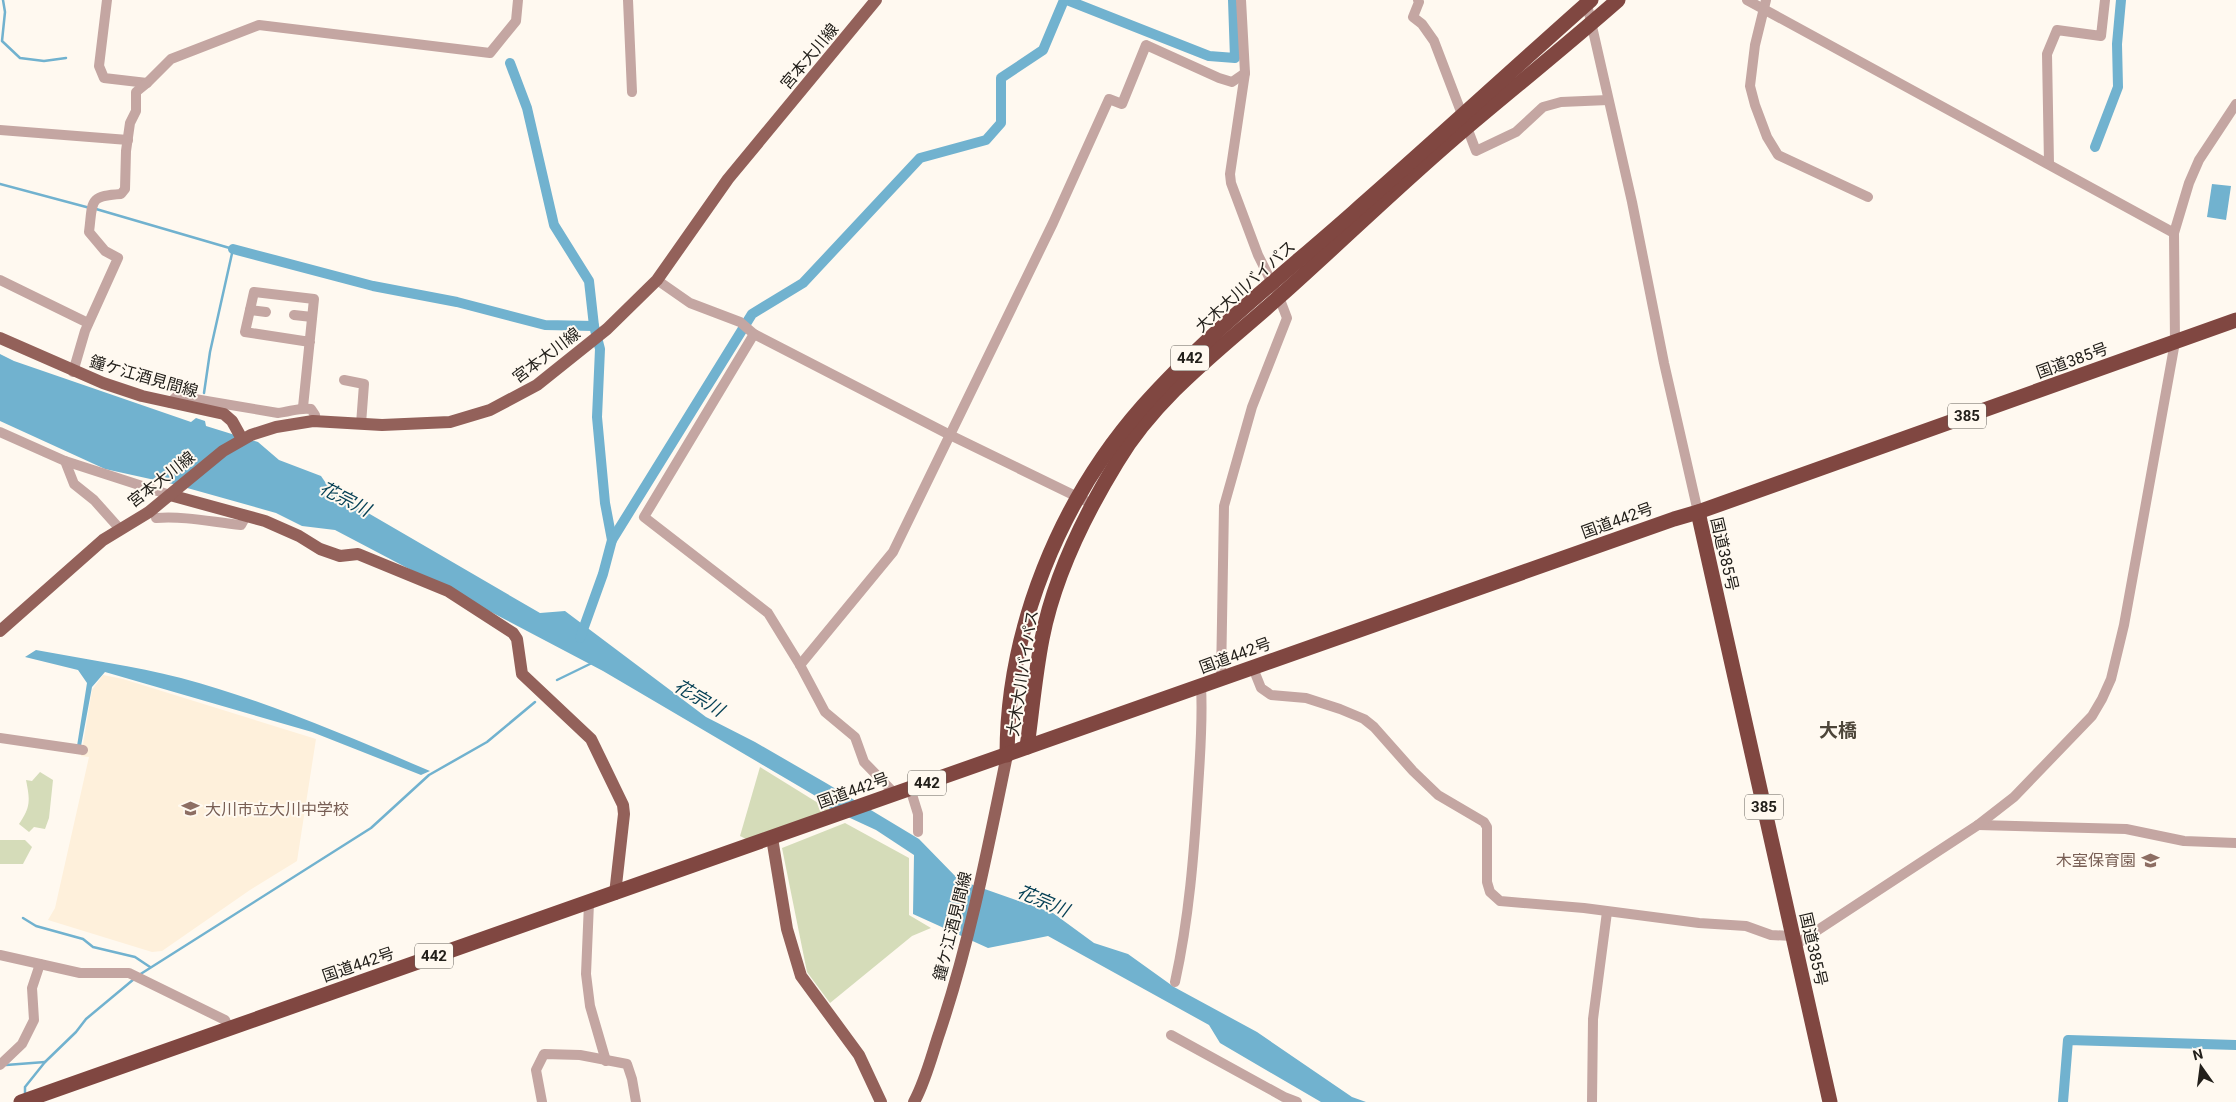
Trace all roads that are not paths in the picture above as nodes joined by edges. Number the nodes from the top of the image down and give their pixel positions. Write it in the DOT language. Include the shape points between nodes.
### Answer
graph roads {
  1 [pos="107,0"];
  2 [pos="518,0"];
  3 [pos="628,0"];
  4 [pos="876,0"];
  5 [pos="1241,0"];
  6 [pos="1418,0"];
  7 [pos="1618,0"];
  8 [pos="1747,0"];
  9 [pos="2105,0"];
  10 [pos="1588,1"];
  11 [pos="1765,5"];
  12 [pos="1591,24"];
  13 [pos="1245,73"];
  14 [pos="147,83"];
  15 [pos="632,92"];
  16 [pos="1608,100"];
  17 [pos="2236,104"];
  18 [pos="1465,122"];
  19 [pos="0,130"];
  20 [pos="128,140"];
  21 [pos="2049,164"];
  22 [pos="1868,197"];
  23 [pos="2174,233"];
  24 [pos="0,280"];
  25 [pos="658,280"];
  26 [pos="1276,290"];
  27 [pos="250,310"];
  28 [pos="266,312"];
  29 [pos="294,315"];
  30 [pos="312,317"];
  31 [pos="2236,320"];
  32 [pos="88,323"];
  33 [pos="747,328"];
  34 [pos="0,338"];
  35 [pos="310,342"];
  36 [pos="2175,342"];
  37 [pos="73,372"];
  38 [pos="344,380"];
  39 [pos="170,402"];
  40 [pos="303,408"];
  41 [pos="313,421"];
  42 [pos="360,424"];
  43 [pos="0,432"];
  44 [pos="950,435"];
  45 [pos="244,436"];
  46 [pos="65,461"];
  47 [pos="173,493"];
  48 [pos="1077,497"];
  49 [pos="1094,505"];
  50 [pos="1698,512"];
  51 [pos="246,516"];
  52 [pos="156,518"];
  53 [pos="119,528"];
  54 [pos="0,631"];
  55 [pos="800,665"];
  56 [pos="1253,668"];
  57 [pos="1221,679"];
  58 [pos="1201,686"];
  59 [pos="0,738"];
  60 [pos="1027,747"];
  61 [pos="78,749"];
  62 [pos="998,758"];
  63 [pos="910,788"];
  64 [pos="895,794"];
  65 [pos="1978,825"];
  66 [pos="918,832"];
  67 [pos="772,838"];
  68 [pos="2236,843"];
  69 [pos="615,894"];
  70 [pos="590,903"];
  71 [pos="1607,912"];
  72 [pos="1794,941"];
  73 [pos="0,955"];
  74 [pos="40,964"];
  75 [pos="1175,982"];
  76 [pos="229,1028"];
  77 [pos="1171,1035"];
  78 [pos="606,1061"];
  79 [pos="0,1065"];
  80 [pos="25,1101"];
  81 [pos="542,1102"];
  82 [pos="636,1102"];
  83 [pos="881,1102"];
  84 [pos="914,1102"];
  85 [pos="1298,1102"];
  86 [pos="1592,1102"];
  87 [pos="1830,1102"];
  1 -- 14 [label="street" via="99,66 104,78"];
  2 -- 14 [label="street" via="516,21 490,53 259,25 171,59"];
  3 -- 15 [label="street"];
  4 -- 25 [label="main road, 宮本大川線" via="728,179"];
  5 -- 13 [label="street"];
  6 -- 18 [label="street" via="1413,17 1431,34"];
  7 -- 12 [label="highway, 大木大川バイパス / 442"];
  8 -- 11 [label="street"];
  9 -- 21 [label="street" via="2101,36 2057,30 2047,54"];
  10 -- 12 [label="street"];
  10 -- 18 [label="highway, 大木大川バイパス / 442"];
  11 -- 21 [label="street" via="1944,109"];
  11 -- 22 [label="street" via="1755,45 1750,86 1773,149 1778,155"];
  12 -- 16 [label="street"];
  12 -- 18 [label="highway, 大木大川バイパス / 442" via="1537,71"];
  13 -- 26 [label="street" via="1231,182 1258,255"];
  13 -- 44 [label="street" via="1232,82 1146,45 1122,104 1109,99"];
  14 -- 20 [label="street" via="136,92 136,111 130,123"];
  16 -- 18 [label="street" via="1543,107 1516,132 1476,151"];
  16 -- 50 [label="street"];
  17 -- 23 [label="street" via="2199,160"];
  18 -- 26 [label="highway, 大木大川バイパス / 442"];
  19 -- 20 [label="street"];
  20 -- 32 [label="street" via="125,189 121,194 100,196 94,201 91,213 89,232 105,251 118,258"];
  21 -- 23 [label="street"];
  23 -- 36 [label="street"];
  24 -- 32 [label="street"];
  25 -- 33 [label="street" via="690,303"];
  25 -- 42 [label="main road, 宮本大川線" via="607,329 537,385 490,410 450,422"];
  26 -- 48 [label="highway, 大木大川バイパス / 442" via="1193,355 1142,408"];
  26 -- 49 [label="highway, 大木大川バイパス / 442" via="1141,428 1117,461"];
  26 -- 57 [label="street" via="1287,318 1252,407 1224,506"];
  27 -- 28 [label="street"];
  27 -- 30 [label="street" via="254,292 314,299"];
  27 -- 35 [label="street" via="245,332"];
  29 -- 30 [label="street"];
  30 -- 35 [label="street"];
  31 -- 36 [label="highway, 国道385号 / 385"];
  32 -- 37 [label="street"];
  33 -- 44 [label="street"];
  33 -- 55 [label="street" via="644,517 768,613"];
  34 -- 37 [label="main road, 鐘ケ江酒見間線"];
  35 -- 40 [label="street"];
  36 -- 50 [label="highway, 国道385号 / 385"];
  36 -- 65 [label="street" via="2124,625 2111,679 2092,716 2014,797"];
  37 -- 39 [label="main road, 鐘ケ江酒見間線"];
  38 -- 42 [label="street" via="364,384"];
  39 -- 40 [label="street" via="177,396 278,413"];
  39 -- 45 [label="main road, 鐘ケ江酒見間線" via="224,414"];
  40 -- 41 [label="street" via="312,409"];
  41 -- 42 [label="main road, 宮本大川線"];
  41 -- 45 [label="main road, 宮本大川線"];
  43 -- 46 [label="street"];
  44 -- 48 [label="street"];
  44 -- 55 [label="street" via="893,552"];
  45 -- 47 [label="main road, 宮本大川線"];
  46 -- 47 [label="street"];
  46 -- 53 [label="street" via="74,484 94,500"];
  47 -- 51 [label="main road"];
  47 -- 53 [label="main road, 宮本大川線" via="149,512"];
  48 -- 49 [label="street"];
  48 -- 62 [label="highway, 大木大川バイパス / 442" via="1042,578 1024,633 1007,728"];
  49 -- 60 [label="highway, 大木大川バイパス / 442" via="1054,592 1042,638"];
  50 -- 56 [label="highway, 国道442号 / 442"];
  50 -- 72 [label="highway, 国道385号 / 385"];
  51 -- 52 [label="street" via="241,525 218,524 184,516"];
  51 -- 69 [label="main road" via="277,526 340,556 358,554 448,591 513,633 517,638 522,674 591,739 623,805"];
  53 -- 54 [label="main road, 宮本大川線"];
  55 -- 64 [label="street" via="825,712 855,737 864,762"];
  56 -- 57 [label="highway, 国道442号 / 442"];
  56 -- 71 [label="street" via="1261,688 1271,695 1306,698 1364,719 1438,795 1484,822 1487,826 1487,882 1493,897 1500,901"];
  57 -- 58 [label="highway, 国道442号 / 442"];
  58 -- 60 [label="highway, 国道442号 / 442"];
  58 -- 75 [label="street" via="1195,838 1183,947"];
  59 -- 61 [label="street"];
  60 -- 62 [label="highway, 国道442号 / 442"];
  62 -- 63 [label="highway, 国道442号 / 442"];
  62 -- 84 [label="main road, 鐘ケ江酒見間線" via="982,879 966,946 945,1017"];
  63 -- 64 [label="highway, 国道442号 / 442"];
  63 -- 66 [label="street" via="918,814"];
  64 -- 67 [label="highway, 国道442号 / 442"];
  65 -- 68 [label="street" via="2126,829 2184,841"];
  65 -- 72 [label="street"];
  67 -- 69 [label="highway, 国道442号 / 442"];
  67 -- 83 [label="main road" via="787,929 801,976 859,1055"];
  69 -- 70 [label="highway, 国道442号 / 442"];
  70 -- 76 [label="highway, 国道442号 / 442"];
  70 -- 78 [label="street" via="586,974 590,1006"];
  71 -- 72 [label="street" via="1746,926"];
  71 -- 86 [label="street" via="1594,1019"];
  72 -- 87 [label="highway, 国道385号 / 385"];
  73 -- 74 [label="street"];
  74 -- 76 [label="street" via="80,973 129,973 225,1020"];
  74 -- 79 [label="street" via="32,988 34,1020 22,1044"];
  76 -- 80 [label="highway, 国道442号 / 442"];
  77 -- 85 [label="street"];
  78 -- 81 [label="street" via="580,1055 544,1054 536,1070"];
  78 -- 82 [label="street" via="627,1064"];
}
